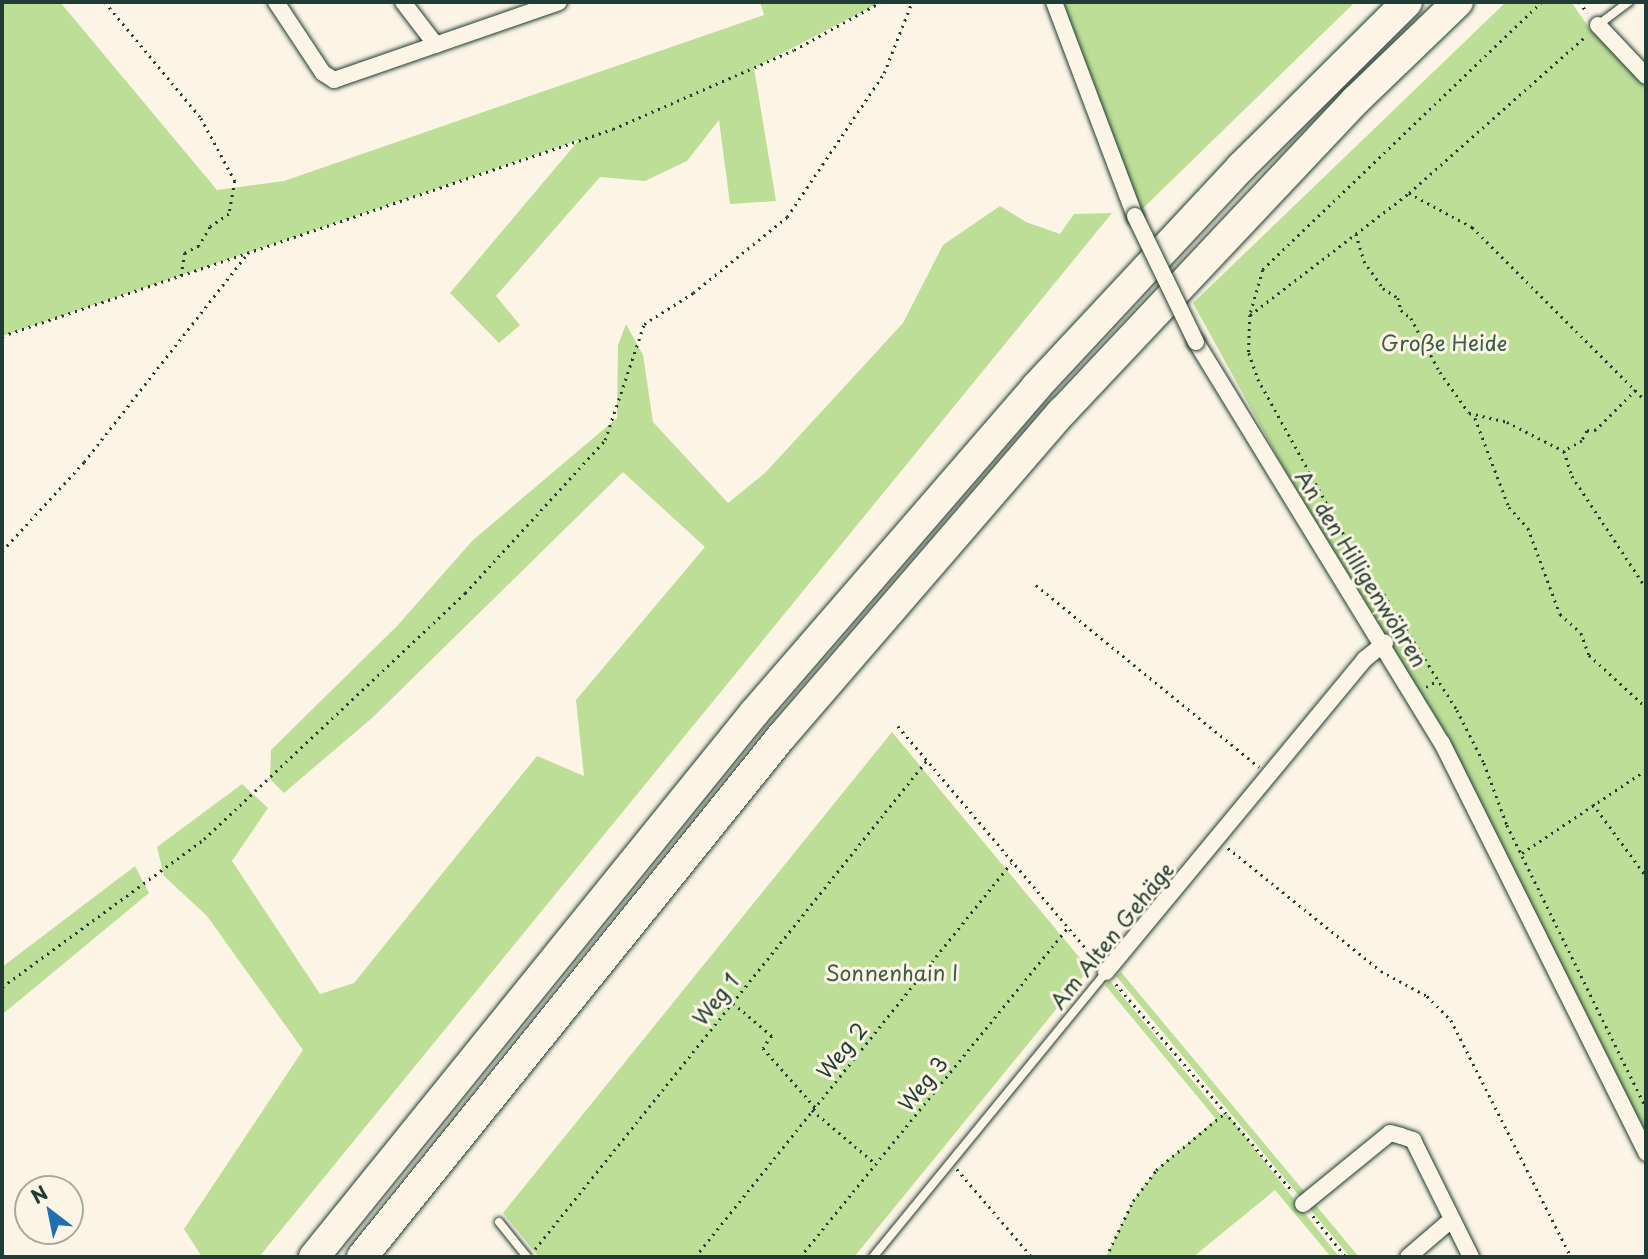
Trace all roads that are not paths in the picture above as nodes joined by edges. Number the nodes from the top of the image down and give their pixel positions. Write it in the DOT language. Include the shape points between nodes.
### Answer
graph roads {
  1 [pos="276,2"];
  2 [pos="403,2"];
  3 [pos="559,2"];
  4 [pos="1054,2"];
  5 [pos="1407,2"];
  6 [pos="1458,2"];
  7 [pos="1629,2"];
  8 [pos="1598,25"];
  9 [pos="436,45"];
  10 [pos="1646,76"];
  11 [pos="1385,643"];
  12 [pos="1106,972"];
  13 [pos="1646,1153"];
  14 [pos="1303,1205"];
  15 [pos="1451,1220"];
  16 [pos="499,1222"];
  17 [pos="314,1257"];
  18 [pos="362,1257"];
  19 [pos="527,1257"];
  20 [pos="873,1257"];
  21 [pos="1408,1257"];
  22 [pos="1471,1257"];
  1 -- 9 [label="street" via="323,73 334,80"];
  2 -- 9 [label="street"];
  3 -- 9 [label="street"];
  4 -- 11 [label="street, An den Hilligenwöhren, bridge" via="1135,216 1196,342"];
  5 -- 17 [label="highway" via="1241,167 1036,387 754,713"];
  6 -- 18 [label="highway" via="1355,101 1062,412 782,736"];
  7 -- 8 [label="lane"];
  8 -- 10 [label="street"];
  11 -- 12 [label="street, Am Alten Gehäge" via="1365,659"];
  11 -- 13 [label="street, An den Hilligenwöhren" via="1442,743"];
  12 -- 20 [label="lane, Am Alten Gehäge"];
  14 -- 15 [label="street" via="1390,1133 1413,1140"];
  15 -- 21 [label="street"];
  15 -- 22 [label="street"];
  16 -- 19 [label="lane"];
}
